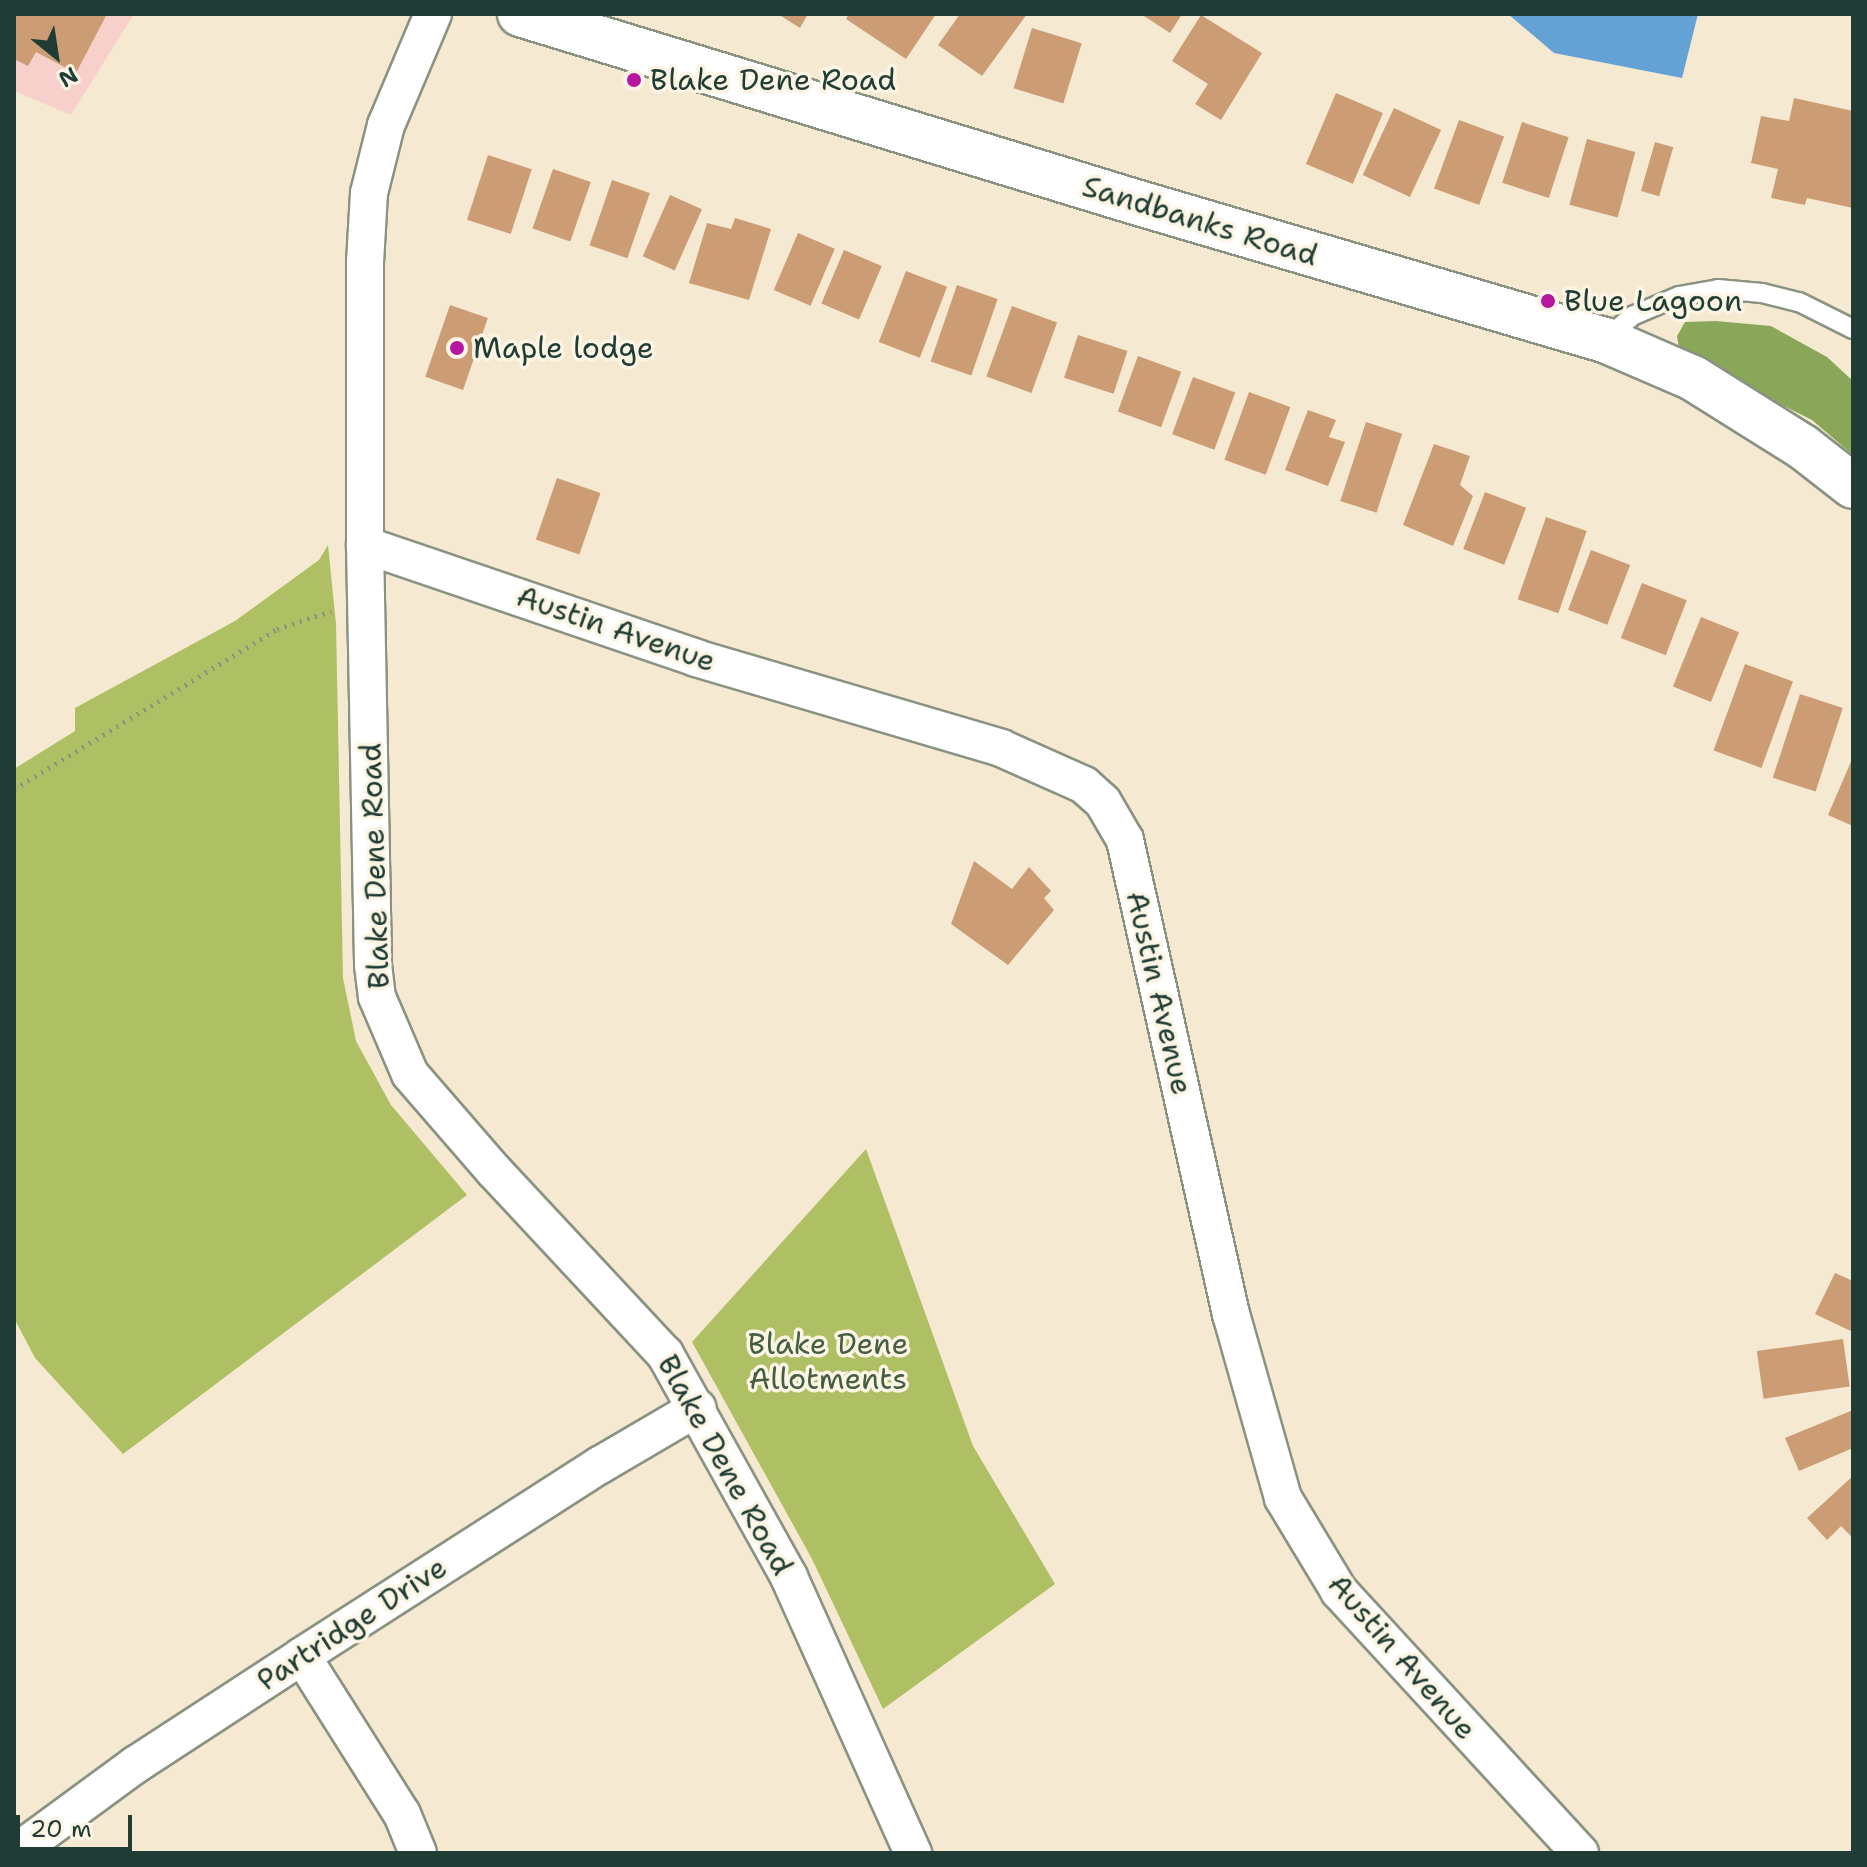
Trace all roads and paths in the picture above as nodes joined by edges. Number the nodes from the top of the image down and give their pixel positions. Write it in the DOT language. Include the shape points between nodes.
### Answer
graph roads {
  1 [pos="433,14"];
  2 [pos="520,14"];
  3 [pos="1853,329"];
  4 [pos="1605,340"];
  5 [pos="1853,486"];
  6 [pos="365,545"];
  7 [pos="367,603"];
  8 [pos="14,789"];
  9 [pos="697,1408"];
  10 [pos="302,1656"];
  11 [pos="15,1853"];
  12 [pos="418,1853"];
  13 [pos="913,1853"];
  14 [pos="1580,1853"];
  1 -- 6 [label="street, Blake Dene Road" via="386,125 369,193"];
  2 -- 4 [label="main road, Sandbanks Road"];
  3 -- 4 [label="lane" via="1799,302 1718,289 1679,296 1632,316"];
  4 -- 5 [label="main road, Sandbanks Road" via="1693,378 1803,447"];
  6 -- 7 [label="street, Blake Dene Road"];
  6 -- 14 [label="street, Austin Avenue" via="696,658 1001,748 1084,785 1103,802 1125,840 1231,1314 1283,1498 1339,1591"];
  7 -- 8 [label="path" via="277,629"];
  7 -- 9 [label="street, Blake Dene Road" via="373,965 377,997 392,1035 410,1074 665,1354"];
  9 -- 10 [label="street, Partridge Drive"];
  9 -- 13 [label="street, Blake Dene Road" via="789,1577"];
  10 -- 11 [label="street, Partridge Drive" via="135,1765"];
  10 -- 12 [label="street" via="402,1814"];
}
